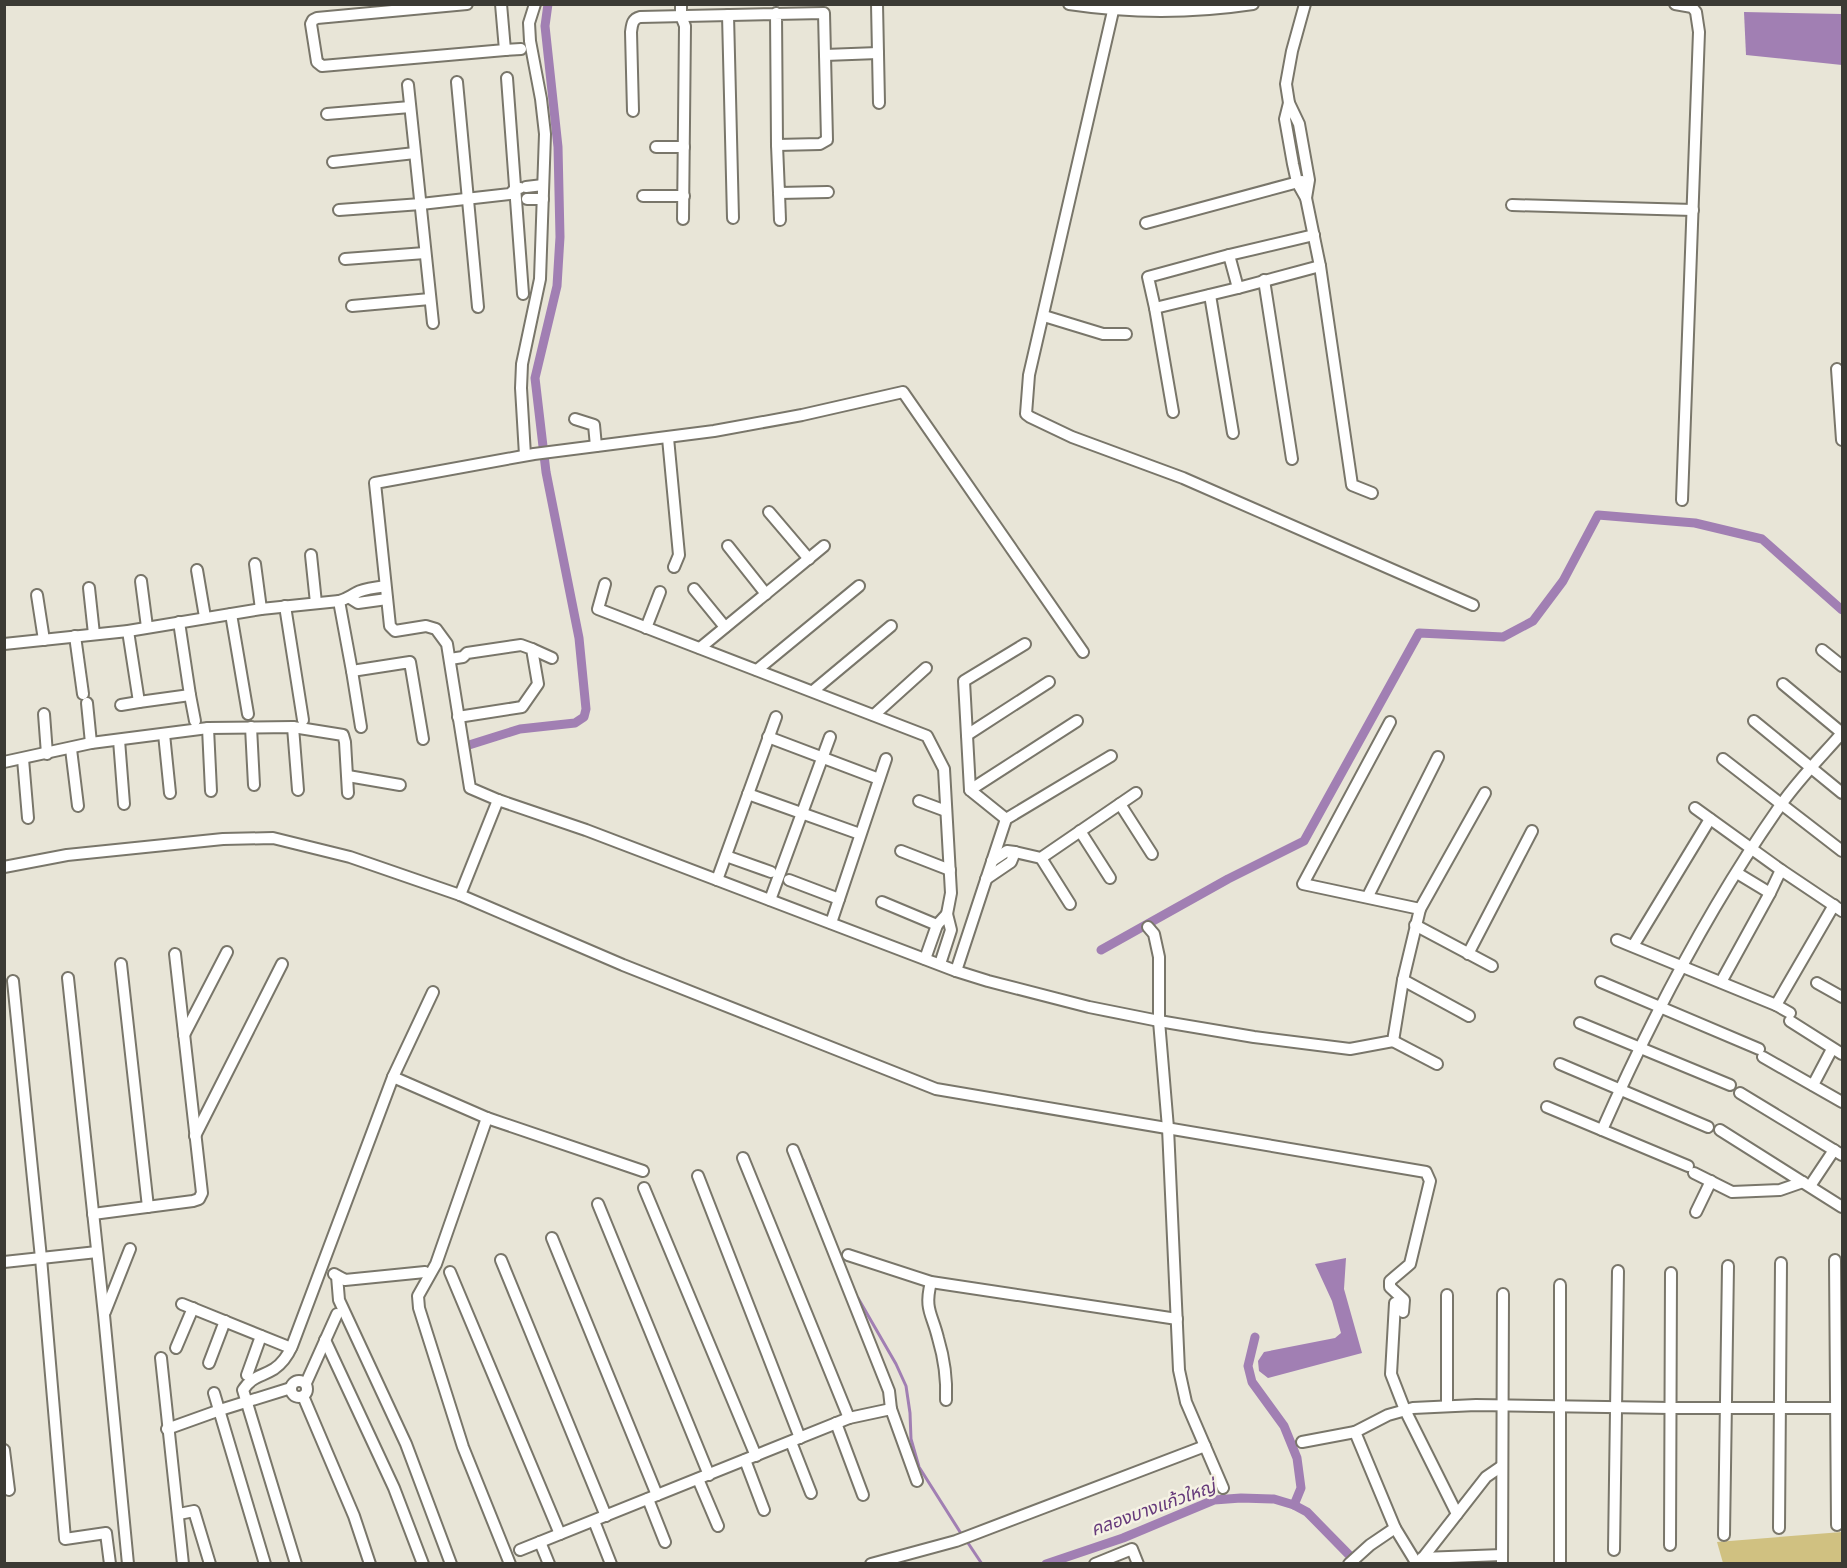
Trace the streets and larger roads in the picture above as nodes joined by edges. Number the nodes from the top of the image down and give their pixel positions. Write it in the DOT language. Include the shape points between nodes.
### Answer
graph roads {
  1 [pos="467,4"];
  2 [pos="501,4"];
  3 [pos="535,4"];
  4 [pos="681,4"];
  5 [pos="689,4"];
  6 [pos="877,4"];
  7 [pos="1069,4"];
  8 [pos="1253,4"];
  9 [pos="1305,4"];
  10 [pos="1675,4"];
  11 [pos="823,9"];
  12 [pos="1113,11"];
  13 [pos="776,13"];
  14 [pos="728,15"];
  15 [pos="685,19"];
  16 [pos="520,49"];
  17 [pos="505,50"];
  18 [pos="878,53"];
  19 [pos="825,55"];
  20 [pos="507,78"];
  21 [pos="457,82"];
  22 [pos="408,85"];
  23 [pos="879,103"];
  24 [pos="1289,103"];
  25 [pos="410,106"];
  26 [pos="633,111"];
  27 [pos="327,114"];
  28 [pos="777,145"];
  29 [pos="656,147"];
  30 [pos="684,147"];
  31 [pos="415,153"];
  32 [pos="333,162"];
  33 [pos="1309,180"];
  34 [pos="1297,182"];
  35 [pos="543,185"];
  36 [pos="828,192"];
  37 [pos="520,194"];
  38 [pos="779,194"];
  39 [pos="643,196"];
  40 [pos="684,196"];
  41 [pos="543,198"];
  42 [pos="1306,198"];
  43 [pos="468,199"];
  44 [pos="421,204"];
  45 [pos="1512,205"];
  46 [pos="339,210"];
  47 [pos="1693,210"];
  48 [pos="733,218"];
  49 [pos="683,219"];
  50 [pos="780,220"];
  51 [pos="1146,223"];
  52 [pos="1314,235"];
  53 [pos="425,252"];
  54 [pos="1229,255"];
  55 [pos="345,259"];
  56 [pos="1320,266"];
  57 [pos="1264,280"];
  58 [pos="1238,288"];
  59 [pos="523,294"];
  60 [pos="1210,295"];
  61 [pos="430,299"];
  62 [pos="352,306"];
  63 [pos="478,307"];
  64 [pos="1155,308"];
  65 [pos="1044,316"];
  66 [pos="433,323"];
  67 [pos="1126,334"];
  68 [pos="1837,369"];
  69 [pos="1173,412"];
  70 [pos="575,419"];
  71 [pos="1233,433"];
  72 [pos="668,438"];
  73 [pos="1842,440"];
  74 [pos="596,446"];
  75 [pos="530,454"];
  76 [pos="1292,459"];
  77 [pos="1372,493"];
  78 [pos="1682,500"];
  79 [pos="769,512"];
  80 [pos="728,546"];
  81 [pos="824,546"];
  82 [pos="311,555"];
  83 [pos="809,559"];
  84 [pos="255,564"];
  85 [pos="674,567"];
  86 [pos="197,570"];
  87 [pos="141,580"];
  88 [pos="605,585"];
  89 [pos="385,586"];
  90 [pos="859,586"];
  91 [pos="89,588"];
  92 [pos="694,589"];
  93 [pos="660,592"];
  94 [pos="766,594"];
  95 [pos="37,595"];
  96 [pos="387,599"];
  97 [pos="344,600"];
  98 [pos="316,603"];
  99 [pos="1473,605"];
  100 [pos="285,606"];
  101 [pos="261,609"];
  102 [pos="231,614"];
  103 [pos="205,617"];
  104 [pos="179,622"];
  105 [pos="891,626"];
  106 [pos="147,627"];
  107 [pos="726,627"];
  108 [pos="646,628"];
  109 [pos="128,631"];
  110 [pos="94,634"];
  111 [pos="75,636"];
  112 [pos="44,640"];
  113 [pos="4,644"];
  114 [pos="447,644"];
  115 [pos="1024,644"];
  116 [pos="700,648"];
  117 [pos="532,649"];
  118 [pos="1822,650"];
  119 [pos="1083,652"];
  120 [pos="467,653"];
  121 [pos="552,658"];
  122 [pos="450,659"];
  123 [pos="1842,666"];
  124 [pos="926,669"];
  125 [pos="757,670"];
  126 [pos="352,671"];
  127 [pos="1049,682"];
  128 [pos="1783,684"];
  129 [pos="813,692"];
  130 [pos="190,695"];
  131 [pos="140,702"];
  132 [pos="122,705"];
  133 [pos="44,714"];
  134 [pos="248,714"];
  135 [pos="874,715"];
  136 [pos="458,717"];
  137 [pos="776,717"];
  138 [pos="303,720"];
  139 [pos="195,721"];
  140 [pos="1077,721"];
  141 [pos="1754,721"];
  142 [pos="1390,722"];
  143 [pos="251,727"];
  144 [pos="293,727"];
  145 [pos="361,727"];
  146 [pos="208,728"];
  147 [pos="1842,733"];
  148 [pos="164,734"];
  149 [pos="967,735"];
  150 [pos="768,737"];
  151 [pos="830,737"];
  152 [pos="423,739"];
  153 [pos="119,740"];
  154 [pos="92,743"];
  155 [pos="71,748"];
  156 [pos="47,754"];
  157 [pos="1111,756"];
  158 [pos="1438,757"];
  159 [pos="822,758"];
  160 [pos="23,759"];
  161 [pos="886,759"];
  162 [pos="1723,759"];
  163 [pos="4,762"];
  164 [pos="1811,768"];
  165 [pos="348,776"];
  166 [pos="879,779"];
  167 [pos="400,784"];
  168 [pos="254,785"];
  169 [pos="298,790"];
  170 [pos="970,790"];
  171 [pos="211,791"];
  172 [pos="170,793"];
  173 [pos="348,793"];
  174 [pos="1136,793"];
  175 [pos="1485,793"];
  176 [pos="1842,793"];
  177 [pos="748,794"];
  178 [pos="498,800"];
  179 [pos="919,801"];
  180 [pos="124,804"];
  181 [pos="1120,804"];
  182 [pos="1781,805"];
  183 [pos="78,806"];
  184 [pos="1695,808"];
  185 [pos="946,812"];
  186 [pos="802,813"];
  187 [pos="28,818"];
  188 [pos="1006,819"];
  189 [pos="1710,819"];
  190 [pos="1080,831"];
  191 [pos="1532,831"];
  192 [pos="860,834"];
  193 [pos="1752,849"];
  194 [pos="901,851"];
  195 [pos="1842,851"];
  196 [pos="1015,852"];
  197 [pos="1152,854"];
  198 [pos="726,856"];
  199 [pos="1041,858"];
  200 [pos="992,861"];
  201 [pos="4,867"];
  202 [pos="950,870"];
  203 [pos="1781,870"];
  204 [pos="771,872"];
  205 [pos="1737,873"];
  206 [pos="1110,878"];
  207 [pos="986,879"];
  208 [pos="717,880"];
  209 [pos="789,880"];
  210 [pos="1770,893"];
  211 [pos="460,895"];
  212 [pos="1368,896"];
  213 [pos="839,898"];
  214 [pos="770,900"];
  215 [pos="882,902"];
  216 [pos="1070,904"];
  217 [pos="1838,908"];
  218 [pos="1420,909"];
  219 [pos="947,914"];
  220 [pos="831,923"];
  221 [pos="937,925"];
  222 [pos="1415,925"];
  223 [pos="1148,927"];
  224 [pos="1617,940"];
  225 [pos="1634,946"];
  226 [pos="227,952"];
  227 [pos="175,954"];
  228 [pos="1468,954"];
  229 [pos="925,959"];
  230 [pos="121,964"];
  231 [pos="282,964"];
  232 [pos="940,964"];
  233 [pos="1492,966"];
  234 [pos="1680,966"];
  235 [pos="956,971"];
  236 [pos="68,978"];
  237 [pos="1402,980"];
  238 [pos="13,981"];
  239 [pos="1601,982"];
  240 [pos="1721,982"];
  241 [pos="1817,983"];
  242 [pos="433,992"];
  243 [pos="1842,998"];
  244 [pos="1776,1005"];
  245 [pos="1659,1006"];
  246 [pos="1469,1016"];
  247 [pos="1159,1021"];
  248 [pos="1580,1023"];
  249 [pos="184,1036"];
  250 [pos="1393,1041"];
  251 [pos="1639,1047"];
  252 [pos="1837,1051"];
  253 [pos="1437,1064"];
  254 [pos="1560,1064"];
  255 [pos="393,1077"];
  256 [pos="1731,1085"];
  257 [pos="1813,1085"];
  258 [pos="1620,1090"];
  259 [pos="1740,1093"];
  260 [pos="1842,1102"];
  261 [pos="1546,1107"];
  262 [pos="487,1118"];
  263 [pos="1708,1126"];
  264 [pos="1168,1128"];
  265 [pos="1602,1130"];
  266 [pos="1720,1130"];
  267 [pos="195,1136"];
  268 [pos="794,1150"];
  269 [pos="1838,1153"];
  270 [pos="743,1158"];
  271 [pos="643,1171"];
  272 [pos="698,1176"];
  273 [pos="1711,1181"];
  274 [pos="1806,1184"];
  275 [pos="644,1188"];
  276 [pos="598,1204"];
  277 [pos="148,1207"];
  278 [pos="1842,1207"];
  279 [pos="1696,1212"];
  280 [pos="93,1214"];
  281 [pos="552,1238"];
  282 [pos="130,1249"];
  283 [pos="97,1252"];
  284 [pos="848,1256"];
  285 [pos="41,1258"];
  286 [pos="501,1260"];
  287 [pos="1835,1260"];
  288 [pos="4,1262"];
  289 [pos="1781,1263"];
  290 [pos="1728,1266"];
  291 [pos="323,1269"];
  292 [pos="1618,1271"];
  293 [pos="425,1272"];
  294 [pos="450,1272"];
  295 [pos="1671,1273"];
  296 [pos="337,1276"];
  297 [pos="931,1282"];
  298 [pos="1560,1285"];
  299 [pos="1503,1294"];
  300 [pos="1447,1295"];
  301 [pos="337,1314"];
  302 [pos="104,1315"];
  303 [pos="1177,1319"];
  304 [pos="225,1321"];
  305 [pos="261,1336"];
  306 [pos="325,1340"];
  307 [pos="176,1348"];
  308 [pos="291,1348"];
  309 [pos="161,1358"];
  310 [pos="209,1363"];
  311 [pos="247,1375"];
  312 [pos="306,1383"];
  313 [pos="291,1388"];
  314 [pos="214,1393"];
  315 [pos="303,1396"];
  316 [pos="946,1400"];
  317 [pos="246,1403"];
  318 [pos="1447,1406"];
  319 [pos="1502,1406"];
  320 [pos="1560,1407"];
  321 [pos="1616,1407"];
  322 [pos="1780,1407"];
  323 [pos="1671,1408"];
  324 [pos="1726,1408"];
  325 [pos="1839,1408"];
  326 [pos="891,1409"];
  327 [pos="220,1410"];
  328 [pos="1405,1410"];
  329 [pos="849,1418"];
  330 [pos="836,1423"];
  331 [pos="167,1430"];
  332 [pos="1355,1432"];
  333 [pos="796,1440"];
  334 [pos="1302,1442"];
  335 [pos="1205,1446"];
  336 [pos="4,1450"];
  337 [pos="756,1456"];
  338 [pos="745,1460"];
  339 [pos="1502,1466"];
  340 [pos="704,1477"];
  341 [pos="917,1481"];
  342 [pos="1223,1488"];
  343 [pos="9,1490"];
  344 [pos="811,1493"];
  345 [pos="863,1495"];
  346 [pos="653,1497"];
  347 [pos="764,1510"];
  348 [pos="178,1514"];
  349 [pos="1456,1514"];
  350 [pos="606,1516"];
  351 [pos="594,1521"];
  352 [pos="1837,1525"];
  353 [pos="718,1526"];
  354 [pos="1395,1528"];
  355 [pos="1779,1528"];
  356 [pos="560,1534"];
  357 [pos="1724,1535"];
  358 [pos="540,1542"];
  359 [pos="664,1542"];
  360 [pos="1670,1545"];
  361 [pos="520,1550"];
  362 [pos="1614,1551"];
  363 [pos="1502,1559"];
  364 [pos="1419,1561"];
  365 [pos="1560,1562"];
  366 [pos="110,1563"];
  367 [pos="128,1563"];
  368 [pos="183,1563"];
  369 [pos="210,1563"];
  370 [pos="265,1563"];
  371 [pos="296,1563"];
  372 [pos="370,1563"];
  373 [pos="423,1563"];
  374 [pos="452,1563"];
  375 [pos="510,1563"];
  376 [pos="549,1563"];
  377 [pos="611,1563"];
  378 [pos="870,1563"];
  379 [pos="1095,1563"];
  380 [pos="1138,1563"];
  381 [pos="1349,1563"];
  1 -- 17 [label="street" via="317,18 311,24 317,62 322,66"];
  2 -- 17 [label="street"];
  3 -- 35 [label="street" via="529,23 543,122"];
  4 -- 15 [label="street"];
  5 -- 15 [label="street"];
  6 -- 18 [label="street"];
  7 -- 12 [label="street"];
  8 -- 12 [label="street"];
  9 -- 24 [label="street" via="1286,84"];
  10 -- 47 [label="street" via="1692,7 1698,21"];
  11 -- 13 [label="street"];
  11 -- 19 [label="street"];
  12 -- 65 [label="street"];
  13 -- 14 [label="street"];
  13 -- 28 [label="street"];
  14 -- 15 [label="street"];
  14 -- 48 [label="street"];
  15 -- 26 [label="street" via="640,17 632,23"];
  15 -- 30 [label="street"];
  16 -- 17 [label="street"];
  18 -- 19 [label="street"];
  18 -- 23 [label="street"];
  19 -- 28 [label="street" via="827,140 820,144"];
  20 -- 37 [label="street"];
  21 -- 43 [label="street"];
  22 -- 25 [label="street"];
  24 -- 33 [label="street" via="1299,124"];
  24 -- 34 [label="street" via="1285,119"];
  25 -- 27 [label="street"];
  25 -- 31 [label="street"];
  28 -- 38 [label="street"];
  29 -- 30 [label="street"];
  30 -- 40 [label="street"];
  31 -- 32 [label="street"];
  31 -- 44 [label="street"];
  33 -- 34 [label="street"];
  33 -- 42 [label="street"];
  34 -- 42 [label="street"];
  34 -- 51 [label="street"];
  35 -- 37 [label="street"];
  35 -- 41 [label="street"];
  36 -- 38 [label="street"];
  37 -- 41 [label="street"];
  37 -- 43 [label="street"];
  37 -- 59 [label="street"];
  38 -- 50 [label="street"];
  39 -- 40 [label="street"];
  40 -- 49 [label="street"];
  41 -- 75 [label="street" via="540,279 522,364 521,388"];
  42 -- 52 [label="street"];
  43 -- 44 [label="street"];
  43 -- 63 [label="street"];
  44 -- 46 [label="street"];
  44 -- 53 [label="street"];
  45 -- 47 [label="street"];
  47 -- 78 [label="street"];
  52 -- 54 [label="street"];
  52 -- 56 [label="street"];
  53 -- 55 [label="street"];
  53 -- 61 [label="street"];
  54 -- 58 [label="street"];
  54 -- 64 [label="street" via="1148,277"];
  56 -- 57 [label="street"];
  56 -- 77 [label="street" via="1352,485"];
  57 -- 58 [label="street"];
  57 -- 76 [label="street"];
  58 -- 60 [label="street"];
  60 -- 64 [label="street"];
  60 -- 71 [label="street"];
  61 -- 62 [label="street"];
  61 -- 66 [label="street"];
  64 -- 69 [label="street"];
  65 -- 67 [label="street" via="1102,334"];
  65 -- 99 [label="street" via="1029,375 1029,417 1184,478"];
  68 -- 73 [label="street"];
  70 -- 74 [label="street" via="594,425"];
  72 -- 74 [label="street"];
  72 -- 85 [label="street" via="679,555"];
  72 -- 119 [label="street" via="903,392"];
  74 -- 75 [label="street"];
  75 -- 89 [label="street" via="375,483"];
  79 -- 83 [label="street"];
  80 -- 94 [label="street"];
  81 -- 83 [label="street"];
  82 -- 98 [label="street"];
  83 -- 94 [label="street"];
  84 -- 101 [label="street"];
  86 -- 103 [label="street"];
  87 -- 106 [label="street"];
  88 -- 108 [label="street" via="598,609"];
  89 -- 96 [label="street"];
  89 -- 97 [label="street" via="364,590"];
  90 -- 125 [label="street"];
  91 -- 110 [label="street"];
  92 -- 107 [label="street"];
  93 -- 108 [label="street"];
  94 -- 107 [label="street"];
  95 -- 112 [label="street"];
  96 -- 97 [label="street" via="358,603"];
  96 -- 114 [label="street" via="390,626 395,631 426,626 436,629"];
  97 -- 98 [label="street"];
  97 -- 126 [label="street"];
  98 -- 100 [label="street"];
  100 -- 101 [label="street"];
  100 -- 138 [label="street"];
  101 -- 102 [label="street"];
  102 -- 103 [label="street"];
  102 -- 134 [label="street"];
  103 -- 104 [label="street"];
  104 -- 106 [label="street"];
  104 -- 130 [label="street"];
  105 -- 129 [label="street"];
  106 -- 109 [label="street"];
  107 -- 116 [label="street"];
  108 -- 116 [label="street"];
  109 -- 110 [label="street"];
  109 -- 131 [label="street"];
  110 -- 111 [label="street"];
  111 -- 112 [label="street"];
  111 -- 154 [label="street"];
  112 -- 113 [label="street"];
  114 -- 120 [label="street"];
  114 -- 122 [label="street"];
  115 -- 149 [label="street" via="964,681"];
  116 -- 125 [label="street"];
  117 -- 120 [label="street" via="521,645"];
  117 -- 121 [label="street"];
  117 -- 136 [label="street" via="538,684 522,707"];
  118 -- 123 [label="street"];
  120 -- 122 [label="street"];
  122 -- 136 [label="street"];
  124 -- 135 [label="street"];
  125 -- 129 [label="street"];
  126 -- 145 [label="street"];
  126 -- 152 [label="street" via="410,662"];
  127 -- 149 [label="street"];
  128 -- 147 [label="street"];
  129 -- 135 [label="street"];
  130 -- 131 [label="street"];
  130 -- 139 [label="street"];
  131 -- 132 [label="street"];
  133 -- 156 [label="street"];
  135 -- 185 [label="street" via="927,736 944,769"];
  136 -- 178 [label="street" via="470,788"];
  137 -- 150 [label="street"];
  140 -- 170 [label="street"];
  141 -- 164 [label="street"];
  142 -- 212 [label="street" via="1303,884"];
  143 -- 144 [label="street"];
  143 -- 146 [label="street"];
  143 -- 168 [label="street"];
  144 -- 165 [label="street" via="343,735"];
  144 -- 169 [label="street"];
  146 -- 148 [label="street"];
  146 -- 171 [label="street"];
  147 -- 164 [label="street"];
  148 -- 153 [label="street"];
  148 -- 172 [label="street"];
  149 -- 170 [label="street"];
  150 -- 159 [label="street"];
  150 -- 177 [label="street"];
  151 -- 159 [label="street"];
  153 -- 154 [label="street"];
  153 -- 180 [label="street"];
  154 -- 155 [label="street"];
  155 -- 156 [label="street"];
  155 -- 183 [label="street"];
  156 -- 160 [label="street"];
  157 -- 188 [label="street"];
  158 -- 212 [label="street"];
  159 -- 166 [label="street"];
  159 -- 186 [label="street"];
  160 -- 163 [label="street"];
  160 -- 187 [label="street"];
  161 -- 166 [label="street"];
  162 -- 182 [label="street"];
  164 -- 176 [label="street"];
  164 -- 182 [label="street"];
  165 -- 167 [label="street"];
  165 -- 173 [label="street"];
  166 -- 192 [label="street"];
  170 -- 188 [label="street"];
  174 -- 181 [label="street"];
  175 -- 218 [label="street"];
  177 -- 186 [label="street"];
  177 -- 198 [label="street"];
  178 -- 208 [label="street"];
  178 -- 211 [label="street"];
  179 -- 185 [label="street"];
  181 -- 190 [label="street"];
  181 -- 197 [label="street"];
  182 -- 193 [label="street"];
  182 -- 195 [label="street"];
  184 -- 189 [label="street"];
  185 -- 202 [label="street"];
  186 -- 192 [label="street"];
  186 -- 214 [label="street"];
  188 -- 200 [label="street"];
  189 -- 193 [label="street"];
  189 -- 225 [label="street"];
  190 -- 199 [label="street"];
  190 -- 206 [label="street"];
  191 -- 228 [label="street"];
  192 -- 213 [label="street"];
  193 -- 203 [label="street"];
  193 -- 205 [label="street"];
  194 -- 202 [label="street"];
  196 -- 199 [label="street"];
  196 -- 200 [label="street" via="1007,851"];
  196 -- 207 [label="street" via="1011,862"];
  198 -- 204 [label="street"];
  198 -- 208 [label="street"];
  199 -- 216 [label="street"];
  200 -- 207 [label="street"];
  201 -- 211 [label="street" via="67,855 273,837 351,857"];
  202 -- 219 [label="street"];
  203 -- 210 [label="street"];
  203 -- 217 [label="street"];
  205 -- 210 [label="street"];
  205 -- 234 [label="street"];
  207 -- 235 [label="street"];
  208 -- 214 [label="street"];
  209 -- 213 [label="street"];
  210 -- 240 [label="street"];
  211 -- 264 [label="street" via="632,969 936,1089"];
  212 -- 218 [label="street"];
  213 -- 220 [label="street"];
  214 -- 220 [label="street"];
  215 -- 221 [label="street"];
  217 -- 244 [label="street"];
  218 -- 222 [label="street"];
  219 -- 221 [label="street"];
  219 -- 232 [label="street" via="951,930"];
  220 -- 229 [label="street"];
  221 -- 229 [label="street"];
  222 -- 228 [label="street"];
  222 -- 237 [label="street"];
  223 -- 247 [label="street" via="1154,934 1159,957"];
  224 -- 225 [label="street"];
  225 -- 234 [label="street"];
  226 -- 249 [label="street"];
  227 -- 249 [label="street"];
  228 -- 233 [label="street"];
  229 -- 232 [label="street"];
  230 -- 277 [label="street"];
  231 -- 267 [label="street"];
  232 -- 235 [label="street"];
  234 -- 240 [label="street"];
  234 -- 245 [label="street"];
  235 -- 247 [label="street"];
  236 -- 280 [label="street"];
  237 -- 246 [label="street"];
  237 -- 250 [label="street"];
  238 -- 285 [label="street"];
  239 -- 245 [label="street"];
  240 -- 244 [label="street"];
  241 -- 243 [label="street"];
  242 -- 255 [label="street"];
  244 -- 252 [label="street"];
  245 -- 251 [label="street"];
  245 -- 257 [label="street" via="1761,1053"];
  247 -- 250 [label="street" via="1350,1049"];
  247 -- 264 [label="street"];
  248 -- 251 [label="street"];
  249 -- 267 [label="street"];
  250 -- 253 [label="street"];
  251 -- 256 [label="street"];
  251 -- 258 [label="street"];
  252 -- 257 [label="street"];
  254 -- 258 [label="street"];
  255 -- 262 [label="street"];
  255 -- 291 [label="street"];
  257 -- 260 [label="street"];
  258 -- 263 [label="street"];
  258 -- 265 [label="street"];
  259 -- 269 [label="street"];
  261 -- 265 [label="street"];
  262 -- 271 [label="street"];
  262 -- 375 [label="street" via="436,1264 418,1296 456,1429"];
  264 -- 303 [label="street"];
  264 -- 328 [label="street" via="1426,1172 1430,1181 1410,1264 1390,1281 1390,1287 1404,1300 1399,1307 1391,1374"];
  265 -- 273 [label="street"];
  266 -- 274 [label="street"];
  267 -- 277 [label="street" via="202,1192 199,1199"];
  268 -- 326 [label="street" via="889,1391"];
  269 -- 274 [label="street"];
  270 -- 329 [label="street"];
  272 -- 333 [label="street"];
  273 -- 274 [label="street" via="1732,1191 1780,1190"];
  273 -- 279 [label="street"];
  274 -- 278 [label="street"];
  275 -- 337 [label="street"];
  276 -- 340 [label="street"];
  277 -- 280 [label="street"];
  280 -- 283 [label="street"];
  281 -- 346 [label="street"];
  282 -- 302 [label="street"];
  283 -- 285 [label="street"];
  283 -- 302 [label="street"];
  284 -- 297 [label="street"];
  285 -- 288 [label="street"];
  285 -- 366 [label="street" via="65,1539 106,1533"];
  286 -- 350 [label="street"];
  287 -- 325 [label="street"];
  289 -- 322 [label="street"];
  290 -- 324 [label="street"];
  291 -- 296 [label="street"];
  291 -- 308 [label="street"];
  292 -- 321 [label="street"];
  293 -- 296 [label="street" via="345,1280"];
  294 -- 356 [label="street"];
  295 -- 323 [label="street"];
  296 -- 374 [label="street" via="339,1300 406,1444"];
  297 -- 303 [label="street"];
  297 -- 316 [label="street" via="927,1305 945,1366"];
  298 -- 320 [label="street"];
  299 -- 319 [label="street"];
  300 -- 318 [label="street"];
  301 -- 306 [label="street"];
  302 -- 367 [label="street"];
  303 -- 335 [label="street" via="1182,1387"];
  304 -- 305 [label="street"];
  304 -- 307 [label="street" via="187,1306"];
  304 -- 310 [label="street"];
  305 -- 308 [label="street"];
  305 -- 311 [label="street"];
  306 -- 312 [label="street"];
  306 -- 373 [label="street" via="394,1488"];
  308 -- 317 [label="street" via="275,1368 250,1380 243,1390"];
  309 -- 331 [label="street"];
  312 -- 313 [label="street" via="295,1381"];
  312 -- 315 [label="street"];
  313 -- 315 [label="street" via="294,1395"];
  313 -- 317 [label="street"];
  314 -- 327 [label="street"];
  315 -- 372 [label="street"];
  317 -- 327 [label="street"];
  317 -- 371 [label="street"];
  318 -- 319 [label="street"];
  318 -- 328 [label="street"];
  319 -- 320 [label="street"];
  319 -- 339 [label="street"];
  320 -- 321 [label="street"];
  320 -- 365 [label="street"];
  321 -- 323 [label="street"];
  321 -- 362 [label="street"];
  322 -- 324 [label="street"];
  322 -- 325 [label="street"];
  322 -- 355 [label="street"];
  323 -- 324 [label="street"];
  323 -- 360 [label="street"];
  324 -- 357 [label="street"];
  325 -- 352 [label="street"];
  326 -- 329 [label="street"];
  326 -- 341 [label="street"];
  327 -- 331 [label="street"];
  327 -- 370 [label="street"];
  328 -- 332 [label="street"];
  328 -- 349 [label="street"];
  329 -- 330 [label="street"];
  330 -- 333 [label="street"];
  330 -- 345 [label="street"];
  331 -- 348 [label="street"];
  332 -- 334 [label="street"];
  332 -- 354 [label="street"];
  333 -- 337 [label="street"];
  333 -- 344 [label="street"];
  335 -- 342 [label="street"];
  335 -- 378 [label="street" via="956,1541"];
  336 -- 343 [label="street"];
  337 -- 338 [label="street"];
  338 -- 340 [label="street"];
  338 -- 347 [label="street"];
  339 -- 349 [label="street" via="1486,1477"];
  339 -- 363 [label="street"];
  340 -- 346 [label="street"];
  340 -- 353 [label="street"];
  346 -- 350 [label="street"];
  346 -- 359 [label="street"];
  348 -- 368 [label="street"];
  348 -- 369 [label="street" via="194,1511"];
  349 -- 364 [label="street"];
  350 -- 351 [label="street"];
  351 -- 356 [label="street"];
  351 -- 377 [label="street"];
  354 -- 364 [label="street"];
  354 -- 381 [label="street"];
  356 -- 358 [label="street"];
  358 -- 361 [label="street"];
  358 -- 376 [label="street"];
  363 -- 364 [label="street"];
  379 -- 380 [label="street" via="1132,1549"];
}
